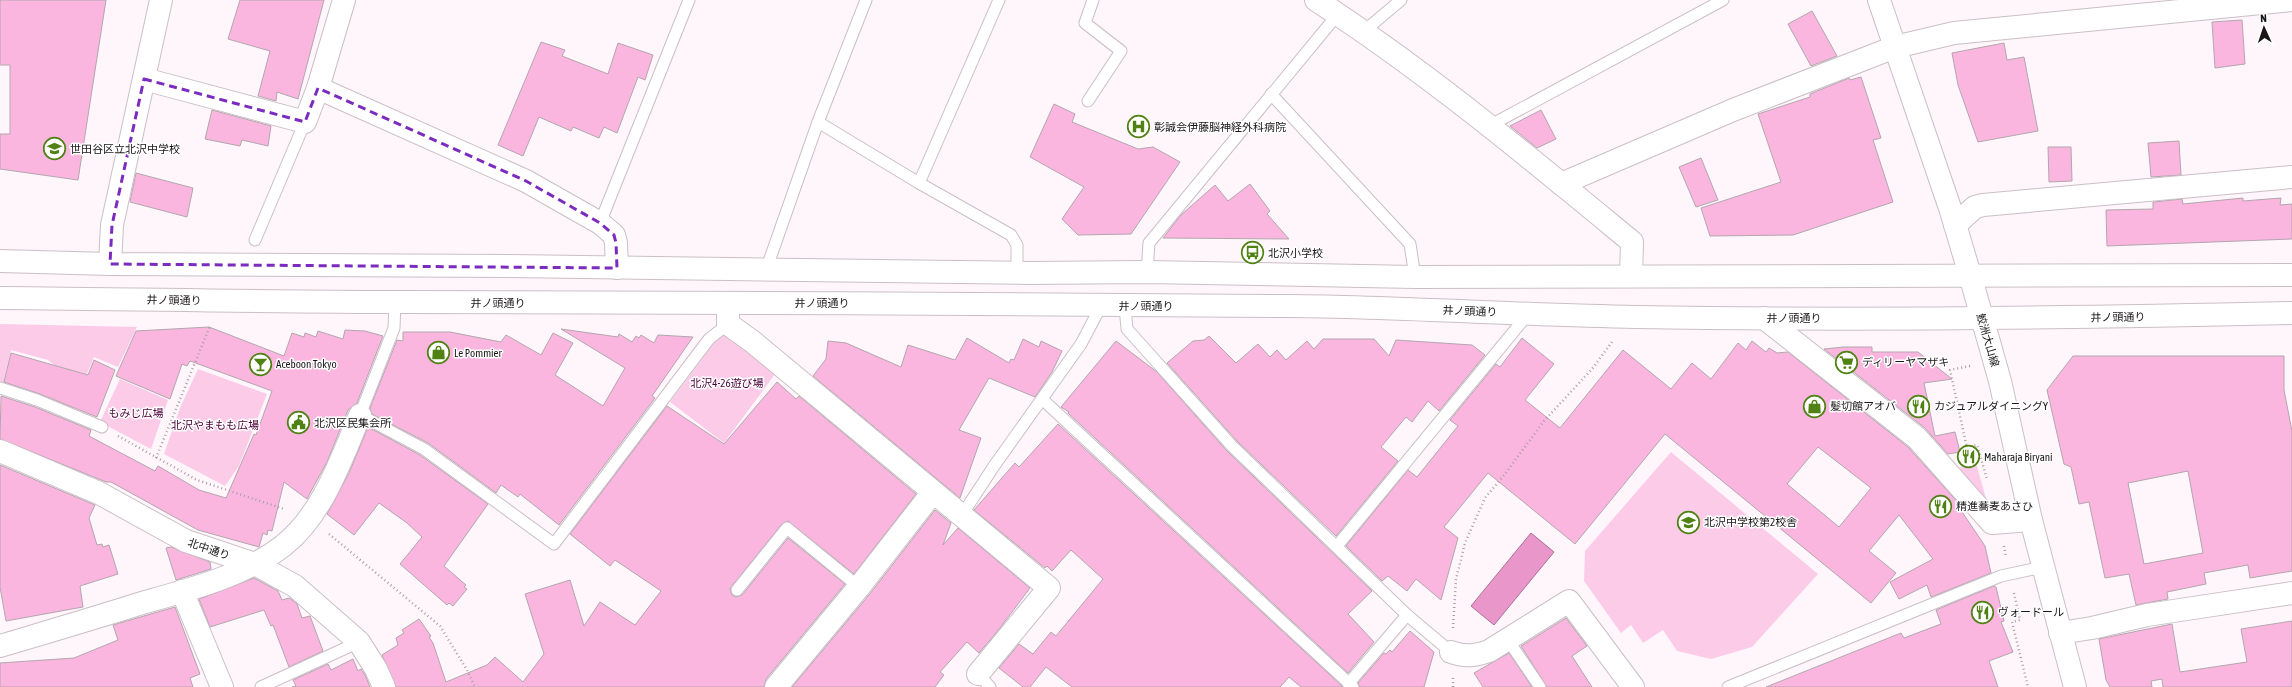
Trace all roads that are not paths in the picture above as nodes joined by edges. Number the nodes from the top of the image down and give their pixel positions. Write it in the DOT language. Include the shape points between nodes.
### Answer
graph roads {
  1 [pos="161,0"];
  2 [pos="344,0"];
  3 [pos="689,0"];
  4 [pos="866,0"];
  5 [pos="999,0"];
  6 [pos="1093,0"];
  7 [pos="1316,0"];
  8 [pos="1401,0"];
  9 [pos="1723,0"];
  10 [pos="1879,0"];
  11 [pos="2292,0"];
  12 [pos="1338,14"];
  13 [pos="1363,32"];
  14 [pos="1895,47"];
  15 [pos="144,79"];
  16 [pos="318,88"];
  17 [pos="1271,94"];
  18 [pos="1088,101"];
  19 [pos="305,122"];
  20 [pos="818,122"];
  21 [pos="1489,126"];
  22 [pos="2292,177"];
  23 [pos="920,183"];
  24 [pos="1561,184"];
  25 [pos="600,223"];
  26 [pos="1955,225"];
  27 [pos="255,240"];
  28 [pos="0,261"];
  29 [pos="110,264"];
  30 [pos="617,268"];
  31 [pos="766,270"];
  32 [pos="1017,272"];
  33 [pos="1147,272"];
  34 [pos="1631,275"];
  35 [pos="1970,275"];
  36 [pos="2292,275"];
  37 [pos="1415,277"];
  38 [pos="0,298"];
  39 [pos="394,302"];
  40 [pos="1101,306"];
  41 [pos="1125,306"];
  42 [pos="1529,312"];
  43 [pos="2292,312"];
  44 [pos="728,314"];
  45 [pos="1982,317"];
  46 [pos="1764,318"];
  47 [pos="0,388"];
  48 [pos="1042,398"];
  49 [pos="360,415"];
  50 [pos="102,427"];
  51 [pos="0,451"];
  52 [pos="933,492"];
  53 [pos="962,515"];
  54 [pos="2031,520"];
  55 [pos="1337,546"];
  56 [pos="255,564"];
  57 [pos="2043,567"];
  58 [pos="859,587"];
  59 [pos="737,590"];
  60 [pos="182,591"];
  61 [pos="2292,593"];
  62 [pos="1407,614"];
  63 [pos="2060,633"];
  64 [pos="1508,640"];
  65 [pos="359,642"];
  66 [pos="0,646"];
  67 [pos="1451,652"];
  68 [pos="984,680"];
  69 [pos="1350,686"];
  70 [pos="222,687"];
  71 [pos="261,687"];
  72 [pos="384,687"];
  73 [pos="776,687"];
  74 [pos="1540,687"];
  75 [pos="1633,687"];
  76 [pos="1728,687"];
  77 [pos="2075,687"];
  1 -- 15 [label="main road"];
  2 -- 16 [label="main road"];
  3 -- 25 [label="lane"];
  4 -- 20 [label="lane"];
  5 -- 23 [label="lane"];
  6 -- 18 [label="lane" via="1085,23 1121,51"];
  7 -- 12 [label="main road"];
  8 -- 13 [label="lane"];
  9 -- 21 [label="lane"];
  10 -- 14 [label="main road, 鮫洲大山線"];
  11 -- 14 [label="main road" via="1954,33"];
  12 -- 13 [label="main road"];
  12 -- 17 [label="lane"];
  13 -- 21 [label="main road"];
  14 -- 24 [label="main road" via="1733,110"];
  14 -- 26 [label="main road, 鮫洲大山線"];
  15 -- 19 [label="main road"];
  15 -- 29 [label="main road" via="112,225"];
  16 -- 19 [label="main road"];
  16 -- 25 [label="main road" via="526,181"];
  17 -- 33 [label="lane" via="1149,243"];
  17 -- 37 [label="lane" via="1410,244"];
  19 -- 27 [label="lane"];
  20 -- 23 [label="lane"];
  20 -- 31 [label="lane"];
  21 -- 24 [label="main road"];
  22 -- 26 [label="main road" via="1983,205 1975,207"];
  23 -- 32 [label="lane" via="1011,235 1017,245"];
  24 -- 34 [label="main road" via="1632,242"];
  25 -- 30 [label="main road" via="614,235"];
  26 -- 35 [label="main road, 鮫洲大山線"];
  28 -- 29 [label="main road"];
  29 -- 30 [label="main road"];
  30 -- 31 [label="main road"];
  31 -- 32 [label="main road"];
  32 -- 33 [label="main road"];
  33 -- 37 [label="main road"];
  34 -- 35 [label="main road"];
  34 -- 37 [label="main road"];
  35 -- 36 [label="main road"];
  35 -- 45 [label="main road, 鮫洲大山線"];
  38 -- 39 [label="main road, 井ノ頭通り"];
  39 -- 44 [label="main road, 井ノ頭通り"];
  39 -- 49 [label="lane" via="394,328"];
  40 -- 41 [label="main road, 井ノ頭通り"];
  40 -- 44 [label="main road, 井ノ頭通り" via="900,302"];
  40 -- 48 [label="lane" via="1081,344"];
  41 -- 42 [label="main road, 井ノ頭通り" via="1292,306"];
  41 -- 55 [label="lane" via="1127,329 1232,446"];
  42 -- 46 [label="main road, 井ノ頭通り" via="1630,317"];
  42 -- 55 [label="lane"];
  43 -- 45 [label="main road, 井ノ頭通り" via="2034,319"];
  44 -- 49 [label="lane" via="554,544 424,449"];
  44 -- 52 [label="main road" via="753,342"];
  45 -- 46 [label="main road, 井ノ頭通り"];
  45 -- 54 [label="main road, 鮫洲大山線" via="2000,381"];
  46 -- 54 [label="main road" via="1917,438 1992,522"];
  47 -- 50 [label="lane" via="37,400"];
  48 -- 53 [label="lane"];
  48 -- 69 [label="lane"];
  49 -- 56 [label="main road" via="326,494 285,544"];
  51 -- 56 [label="main road, 北中通り" via="99,493 186,541"];
  52 -- 53 [label="main road"];
  52 -- 58 [label="main road"];
  53 -- 68 [label="main road" via="1049,588"];
  54 -- 57 [label="main road, 鮫洲大山線"];
  55 -- 62 [label="lane"];
  56 -- 60 [label="main road"];
  56 -- 65 [label="main road, 北中通り" via="295,586"];
  57 -- 63 [label="main road, 鮫洲大山線"];
  57 -- 76 [label="lane" via="2001,576"];
  58 -- 59 [label="lane" via="787,528"];
  58 -- 73 [label="main road"];
  60 -- 66 [label="main road"];
  60 -- 70 [label="main road"];
  61 -- 63 [label="main road" via="2147,615"];
  62 -- 67 [label="lane"];
  62 -- 69 [label="lane"];
  63 -- 77 [label="main road, 鮫洲大山線"];
  64 -- 67 [label="main road" via="1476,656 1461,656"];
  64 -- 74 [label="lane"];
  64 -- 75 [label="main road" via="1569,601"];
  65 -- 71 [label="lane"];
  65 -- 72 [label="main road, 北中通り"];
}
